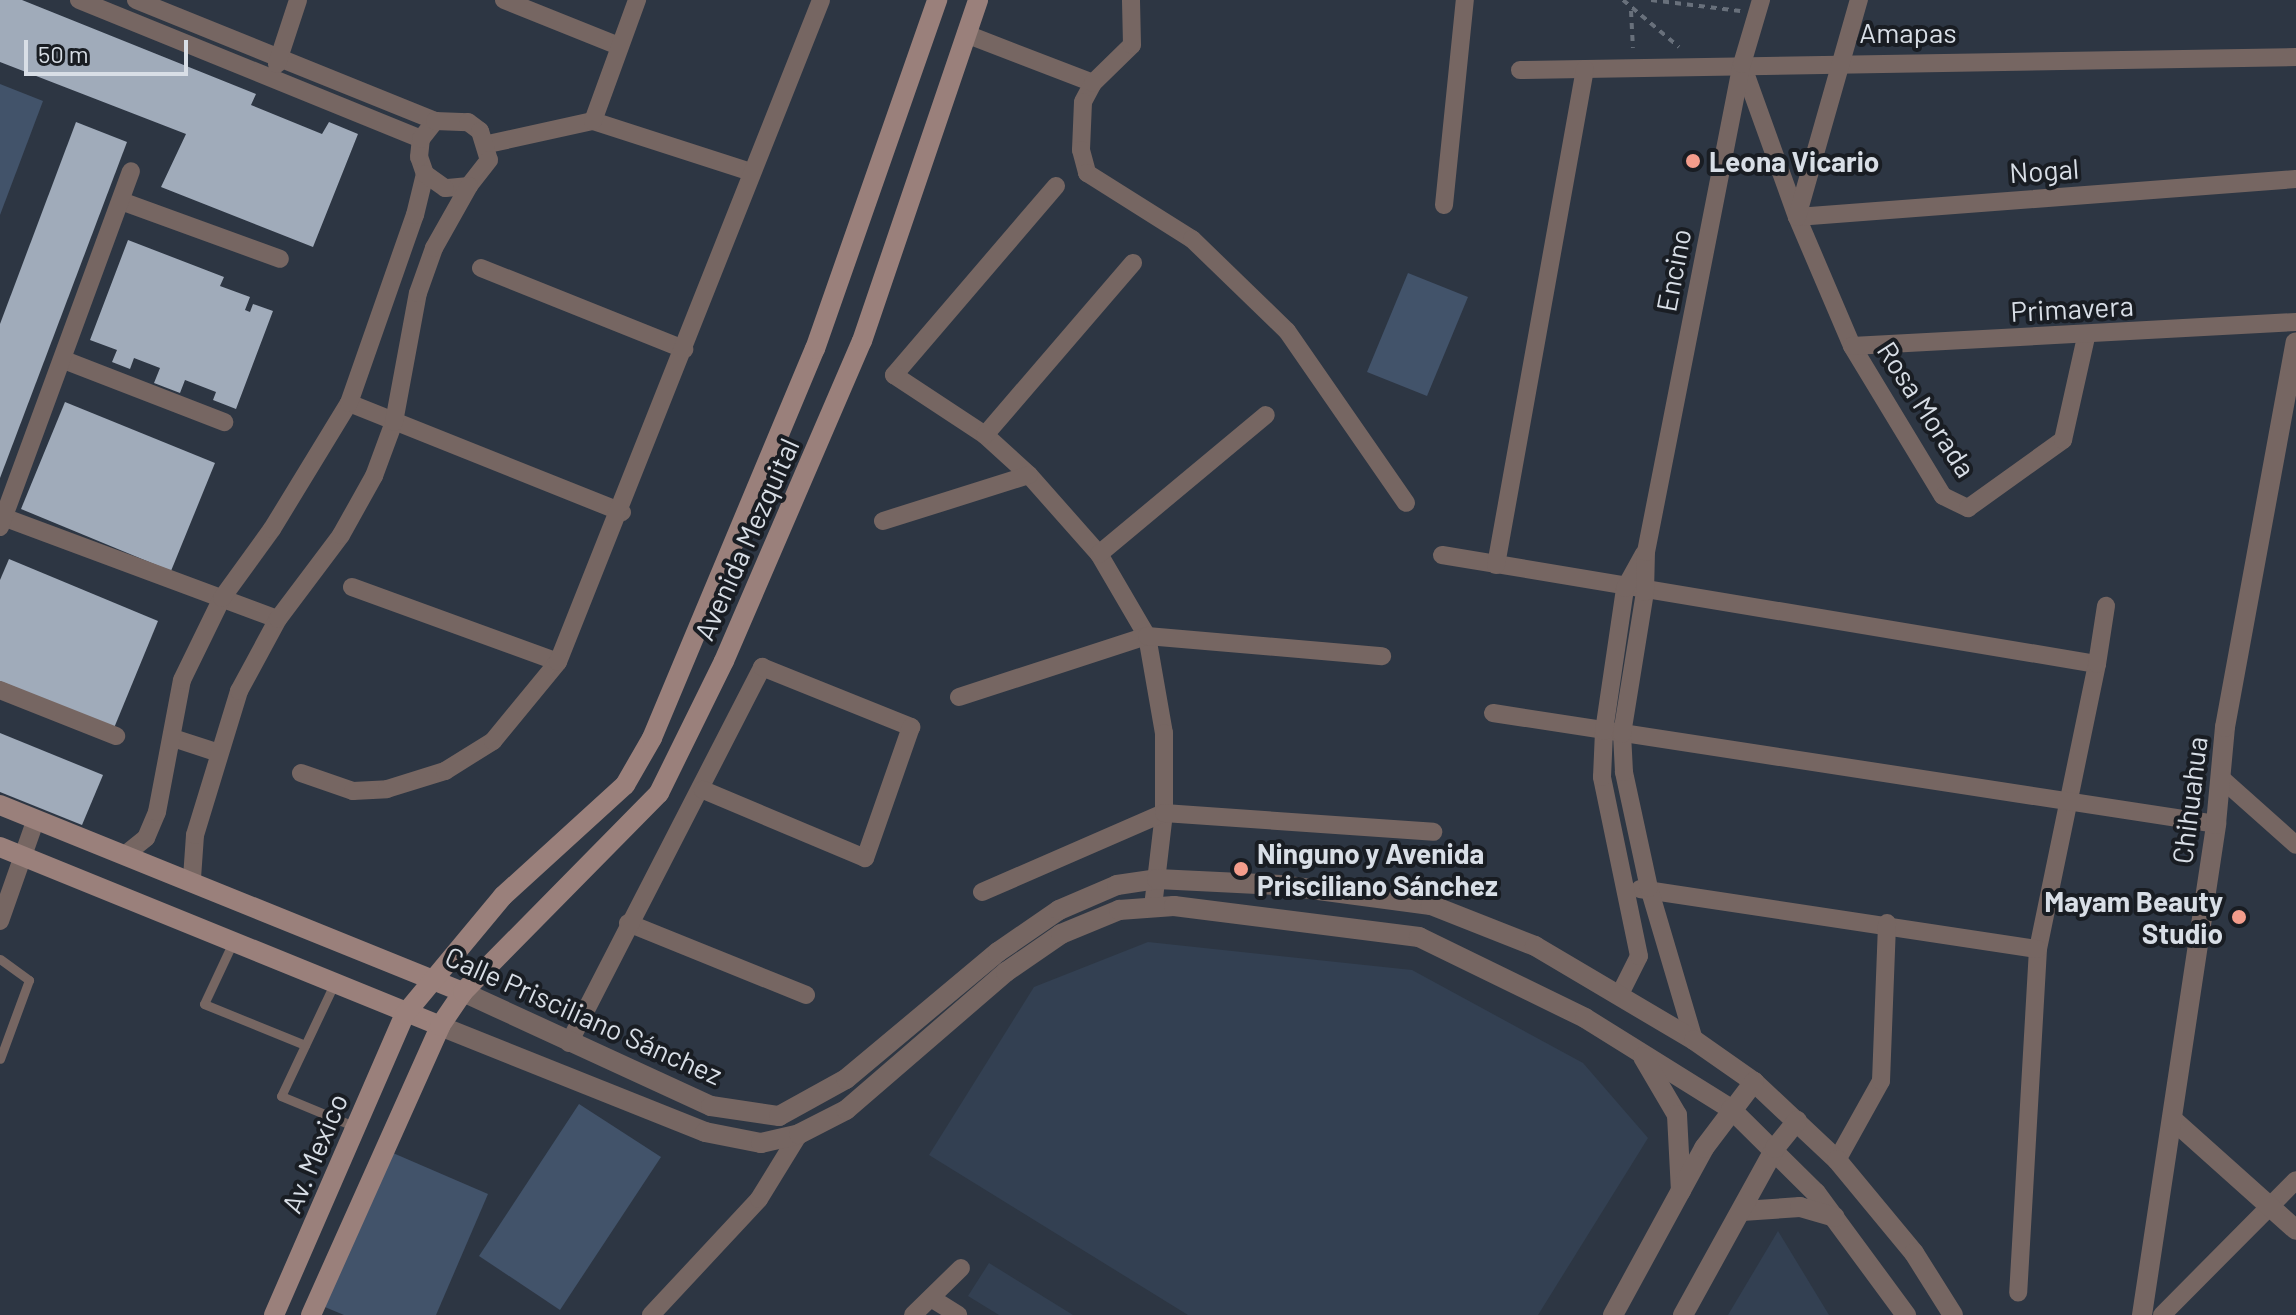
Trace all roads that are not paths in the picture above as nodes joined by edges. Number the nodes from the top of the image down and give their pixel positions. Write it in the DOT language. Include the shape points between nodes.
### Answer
graph roads {
  1 [pos="79,0"];
  2 [pos="136,0"];
  3 [pos="298,0"];
  4 [pos="504,0"];
  5 [pos="637,0"];
  6 [pos="821,0"];
  7 [pos="937,0"];
  8 [pos="978,0"];
  9 [pos="1131,0"];
  10 [pos="1465,0"];
  11 [pos="1859,0"];
  12 [pos="1759,6"];
  13 [pos="124,8"];
  14 [pos="966,34"];
  15 [pos="619,46"];
  16 [pos="280,55"];
  17 [pos="2296,57"];
  18 [pos="1843,61"];
  19 [pos="1742,64"];
  20 [pos="1585,69"];
  21 [pos="1520,70"];
  22 [pos="274,75"];
  23 [pos="1093,83"];
  24 [pos="435,121"];
  25 [pos="593,121"];
  26 [pos="421,139"];
  27 [pos="488,144"];
  28 [pos="131,171"];
  29 [pos="751,172"];
  30 [pos="425,174"];
  31 [pos="2296,179"];
  32 [pos="469,186"];
  33 [pos="1056,186"];
  34 [pos="121,201"];
  35 [pos="1444,205"];
  36 [pos="1797,217"];
  37 [pos="280,259"];
  38 [pos="1133,263"];
  39 [pos="481,268"];
  40 [pos="2296,322"];
  41 [pos="2086,337"];
  42 [pos="2296,342"];
  43 [pos="1852,346"];
  44 [pos="684,349"];
  45 [pos="64,360"];
  46 [pos="349,403"];
  47 [pos="1266,415"];
  48 [pos="224,422"];
  49 [pos="394,422"];
  50 [pos="985,435"];
  51 [pos="1029,475"];
  52 [pos="1406,503"];
  53 [pos="622,512"];
  54 [pos="883,521"];
  55 [pos="2,522"];
  56 [pos="1646,552"];
  57 [pos="1099,554"];
  58 [pos="1442,555"];
  59 [pos="1496,565"];
  60 [pos="352,587"];
  61 [pos="1625,588"];
  62 [pos="1645,592"];
  63 [pos="222,598"];
  64 [pos="2106,606"];
  65 [pos="278,619"];
  66 [pos="1147,636"];
  67 [pos="1382,656"];
  68 [pos="558,662"];
  69 [pos="2097,664"];
  70 [pos="0,690"];
  71 [pos="959,697"];
  72 [pos="1493,713"];
  73 [pos="1613,732"];
  74 [pos="116,736"];
  75 [pos="173,738"];
  76 [pos="219,753"];
  77 [pos="301,773"];
  78 [pos="2222,779"];
  79 [pos="703,790"];
  80 [pos="0,805"];
  81 [pos="2064,805"];
  82 [pos="1164,813"];
  83 [pos="36,819"];
  84 [pos="2216,824"];
  85 [pos="1433,832"];
  86 [pos="2295,842"];
  87 [pos="0,847"];
  88 [pos="126,854"];
  89 [pos="22,856"];
  90 [pos="192,878"];
  91 [pos="1157,879"];
  92 [pos="1649,888"];
  93 [pos="1625,890"];
  94 [pos="982,892"];
  95 [pos="1153,906"];
  96 [pos="0,921"];
  97 [pos="628,923"];
  98 [pos="1887,923"];
  99 [pos="234,939"];
  100 [pos="2038,949"];
  101 [pos="0,959"];
  102 [pos="432,976"];
  103 [pos="335,982"];
  104 [pos="463,992"];
  105 [pos="1620,994"];
  106 [pos="806,995"];
  107 [pos="405,1014"];
  108 [pos="440,1026"];
  109 [pos="1694,1040"];
  110 [pos="569,1043"];
  111 [pos="305,1045"];
  112 [pos="1638,1050"];
  113 [pos="0,1059"];
  114 [pos="1754,1082"];
  115 [pos="1731,1109"];
  116 [pos="2172,1119"];
  117 [pos="1797,1121"];
  118 [pos="356,1127"];
  119 [pos="799,1134"];
  120 [pos="1775,1148"];
  121 [pos="1837,1160"];
  122 [pos="2296,1180"];
  123 [pos="1681,1194"];
  124 [pos="2271,1208"];
  125 [pos="1742,1211"];
  126 [pos="1835,1217"];
  127 [pos="2296,1230"];
  128 [pos="961,1268"];
  129 [pos="2018,1292"];
  130 [pos="931,1298"];
  131 [pos="274,1315"];
  132 [pos="311,1315"];
  133 [pos="651,1315"];
  134 [pos="913,1315"];
  135 [pos="958,1315"];
  136 [pos="1613,1315"];
  137 [pos="1683,1315"];
  138 [pos="1906,1315"];
  139 [pos="1953,1315"];
  140 [pos="2142,1315"];
  141 [pos="2162,1315"];
  1 -- 13 [label="street"];
  2 -- 16 [label="street"];
  3 -- 16 [label="street"];
  4 -- 15 [label="street"];
  5 -- 15 [label="street"];
  6 -- 29 [label="street"];
  7 -- 102 [label="main road, Avenida Mezquital" via="815,349 652,738 625,785 503,896"];
  8 -- 14 [label="main road, Avenida Mezquital"];
  9 -- 23 [label="street" via="1132,45"];
  10 -- 35 [label="street"];
  11 -- 18 [label="street"];
  12 -- 19 [label="street, Encino"];
  13 -- 22 [label="street"];
  14 -- 23 [label="street"];
  14 -- 104 [label="main road, Avenida Mezquital" via="862,341 730,648 659,793"];
  15 -- 25 [label="street"];
  16 -- 22 [label="street"];
  16 -- 24 [label="street"];
  17 -- 18 [label="street, Amapas"];
  18 -- 19 [label="street, Amapas"];
  18 -- 36 [label="street"];
  19 -- 20 [label="street, Amapas"];
  19 -- 36 [label="street, Rosa Morada"];
  19 -- 56 [label="street, Encino"];
  20 -- 21 [label="street, Amapas"];
  20 -- 59 [label="street"];
  22 -- 26 [label="street"];
  23 -- 52 [label="street" via="1083,102 1081,150 1087,173 1192,239 1287,331"];
  24 -- 26 [label="street"];
  24 -- 27 [label="street" via="468,122"];
  25 -- 27 [label="street"];
  25 -- 29 [label="street"];
  26 -- 30 [label="street" via="419,157"];
  27 -- 32 [label="street" via="489,160"];
  28 -- 34 [label="street"];
  29 -- 44 [label="street"];
  30 -- 32 [label="street" via="445,188"];
  30 -- 46 [label="street"];
  31 -- 36 [label="street, Nogal"];
  32 -- 49 [label="street" via="434,248 418,293"];
  33 -- 50 [label="street" via="894,375"];
  34 -- 37 [label="street"];
  34 -- 45 [label="street"];
  36 -- 43 [label="street, Rosa Morada"];
  38 -- 50 [label="street"];
  39 -- 44 [label="street"];
  40 -- 41 [label="street, Primavera"];
  41 -- 43 [label="street, Primavera"];
  41 -- 43 [label="street, Rosa Morada" via="2063,440 1968,508 1943,496"];
  42 -- 78 [label="street, Chihuahua" via="2264,500"];
  44 -- 53 [label="street"];
  45 -- 48 [label="street"];
  45 -- 55 [label="street"];
  46 -- 49 [label="street"];
  46 -- 63 [label="street" via="272,529"];
  47 -- 57 [label="street"];
  49 -- 53 [label="street"];
  49 -- 65 [label="street" via="374,476 341,535"];
  50 -- 51 [label="street"];
  51 -- 54 [label="street"];
  51 -- 57 [label="street"];
  53 -- 68 [label="street"];
  55 -- 63 [label="street"];
  56 -- 61 [label="street"];
  56 -- 62 [label="street"];
  57 -- 66 [label="street"];
  58 -- 59 [label="street"];
  59 -- 61 [label="street"];
  60 -- 68 [label="street"];
  61 -- 62 [label="street"];
  61 -- 73 [label="street"];
  62 -- 69 [label="street"];
  62 -- 73 [label="street"];
  63 -- 65 [label="street"];
  63 -- 75 [label="street" via="182,680"];
  64 -- 69 [label="street"];
  65 -- 76 [label="street" via="239,691"];
  66 -- 67 [label="street"];
  66 -- 71 [label="street"];
  66 -- 82 [label="street" via="1164,733"];
  68 -- 77 [label="street" via="493,741 445,771 387,789 353,791"];
  69 -- 81 [label="street"];
  70 -- 74 [label="street"];
  72 -- 73 [label="street"];
  73 -- 81 [label="street"];
  73 -- 92 [label="street"];
  73 -- 93 [label="street" via="1602,777"];
  75 -- 76 [label="street"];
  75 -- 88 [label="street" via="157,812 146,838"];
  76 -- 90 [label="street" via="195,835"];
  78 -- 84 [label="street, Chihuahua"];
  78 -- 86 [label="street"];
  79 -- 79 [label="street" via="762,667 911,727 865,858"];
  79 -- 97 [label="street"];
  80 -- 83 [label="main road, Calle Prisciliano Sánchez"];
  81 -- 84 [label="street"];
  81 -- 100 [label="street"];
  82 -- 85 [label="street"];
  82 -- 91 [label="street"];
  82 -- 94 [label="street"];
  83 -- 88 [label="main road, Calle Prisciliano Sánchez"];
  83 -- 89 [label="street"];
  84 -- 116 [label="street, Chihuahua"];
  87 -- 89 [label="main road, Calle Prisciliano Sánchez"];
  88 -- 90 [label="main road, Calle Prisciliano Sánchez"];
  89 -- 96 [label="street"];
  89 -- 99 [label="main road, Calle Prisciliano Sánchez"];
  90 -- 102 [label="main road, Calle Prisciliano Sánchez"];
  91 -- 95 [label="street"];
  91 -- 105 [label="street, Calle Prisciliano Sánchez" via="1281,885 1431,905 1535,946"];
  91 -- 110 [label="street, Calle Prisciliano Sánchez" via="1117,885 1059,910 998,952 846,1079 779,1116 711,1106"];
  92 -- 93 [label="street"];
  92 -- 98 [label="street"];
  92 -- 109 [label="street"];
  93 -- 105 [label="street" via="1639,956"];
  95 -- 112 [label="street, Calle Prisciliano Sánchez" via="1284,916 1419,937 1515,980"];
  95 -- 119 [label="street, Calle Prisciliano Sánchez" via="1119,910 1061,934 1006,972 846,1110"];
  97 -- 106 [label="street"];
  97 -- 110 [label="street"];
  98 -- 100 [label="street"];
  98 -- 121 [label="street" via="1881,1081"];
  99 -- 103 [label="main road, Calle Prisciliano Sánchez"];
  99 -- 111 [label="lane" via="204,1004"];
  100 -- 129 [label="street"];
  101 -- 113 [label="lane" via="29,980"];
  102 -- 104 [label="main road, Calle Prisciliano Sánchez"];
  102 -- 107 [label="main road, Avenida Mezquital"];
  103 -- 107 [label="main road, Calle Prisciliano Sánchez"];
  103 -- 111 [label="lane"];
  104 -- 108 [label="main road, Avenida Mezquital"];
  104 -- 110 [label="street, Calle Prisciliano Sánchez"];
  105 -- 109 [label="street, Calle Prisciliano Sánchez"];
  107 -- 108 [label="main road, Calle Prisciliano Sánchez"];
  107 -- 118 [label="main road, Av. Mexico"];
  108 -- 119 [label="street, Calle Prisciliano Sánchez" via="705,1132 761,1143"];
  108 -- 132 [label="main road"];
  109 -- 114 [label="street, Calle Prisciliano Sánchez"];
  111 -- 118 [label="lane" via="281,1096"];
  112 -- 115 [label="street, Calle Prisciliano Sánchez"];
  112 -- 123 [label="street" via="1677,1115"];
  114 -- 115 [label="street"];
  114 -- 117 [label="street, Calle Prisciliano Sánchez"];
  115 -- 120 [label="street, Calle Prisciliano Sánchez"];
  115 -- 123 [label="street"];
  116 -- 124 [label="street"];
  116 -- 140 [label="street, Chihuahua"];
  117 -- 120 [label="street"];
  117 -- 121 [label="street, Calle Prisciliano Sánchez"];
  118 -- 131 [label="main road, Av. Mexico"];
  119 -- 133 [label="street" via="759,1199"];
  120 -- 125 [label="street"];
  120 -- 126 [label="street, Calle Prisciliano Sánchez"];
  121 -- 139 [label="street, Calle Prisciliano Sánchez" via="1914,1253"];
  122 -- 124 [label="street"];
  123 -- 136 [label="street"];
  124 -- 127 [label="street"];
  124 -- 141 [label="street"];
  125 -- 126 [label="street" via="1800,1207"];
  125 -- 137 [label="street"];
  126 -- 138 [label="street, Calle Prisciliano Sánchez"];
  128 -- 130 [label="street"];
  130 -- 134 [label="street"];
  130 -- 135 [label="street"];
}
